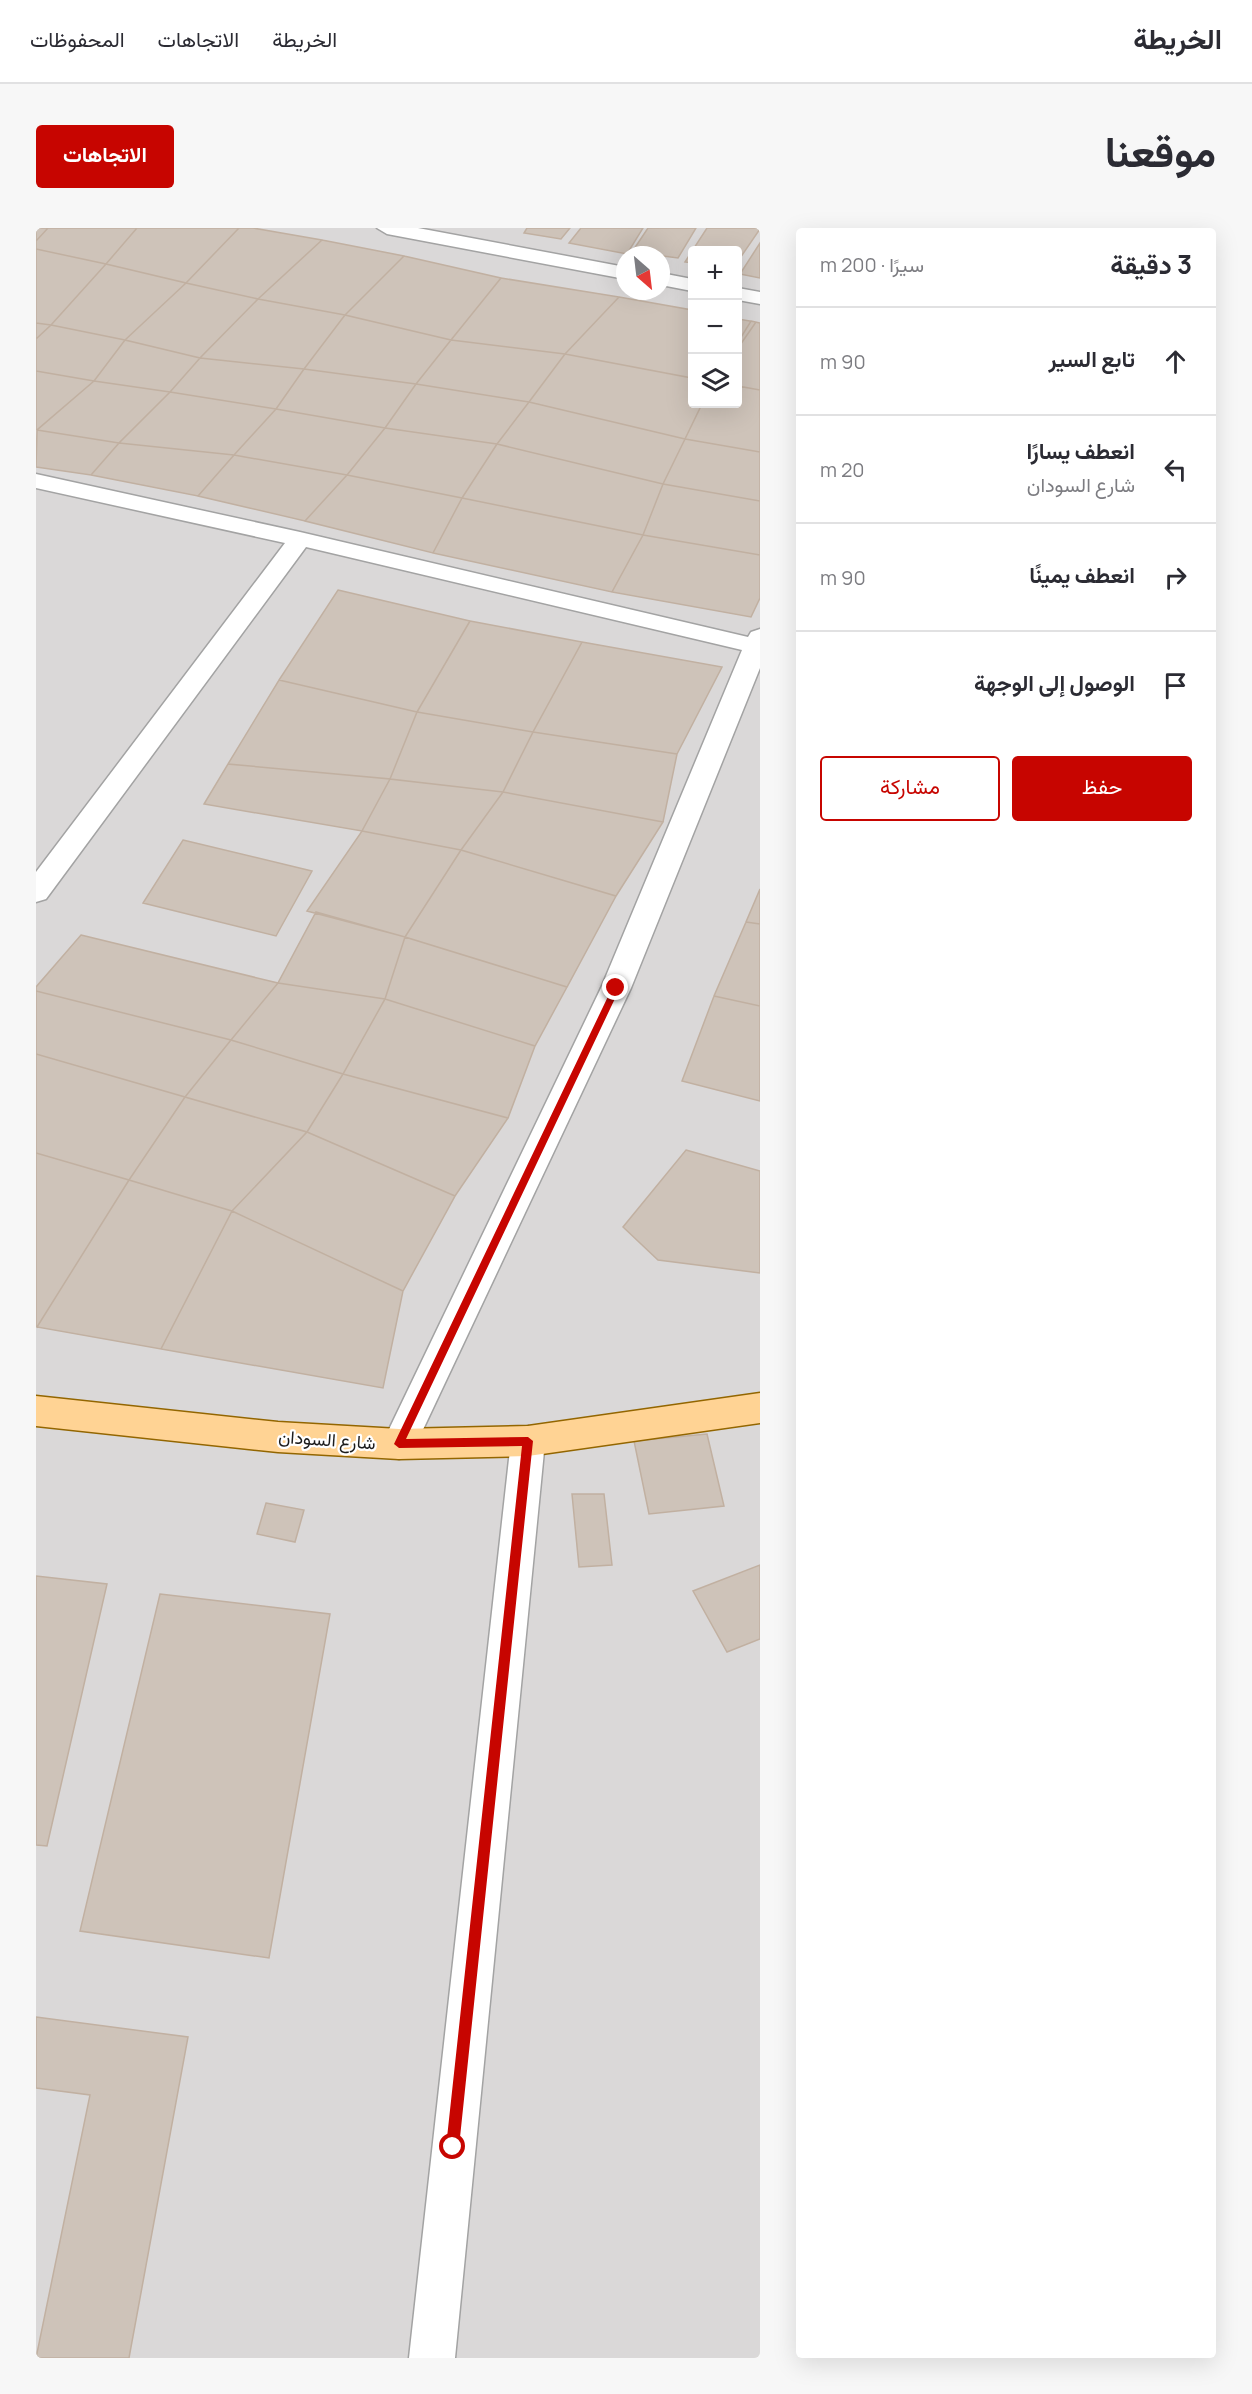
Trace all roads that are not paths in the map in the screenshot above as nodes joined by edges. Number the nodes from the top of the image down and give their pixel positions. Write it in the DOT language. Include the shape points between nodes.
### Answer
graph roads {
  1 [pos="387,228"];
  2 [pos="616,271"];
  3 [pos="670,281"];
  4 [pos="688,284"];
  5 [pos="742,295"];
  6 [pos="760,298"];
  7 [pos="36,481"];
  8 [pos="300,539"];
  9 [pos="758,642"];
  10 [pos="36,892"];
  11 [pos="760,1408"];
  12 [pos="36,1411"];
  13 [pos="528,1441"];
  14 [pos="399,1444"];
  15 [pos="432,2358"];
  1 -- 2 [label="street"];
  3 -- 4 [label="street"];
  5 -- 6 [label="street"];
  7 -- 8 [label="street"];
  8 -- 9 [label="street"];
  8 -- 10 [label="street"];
  9 -- 14 [label="street" via="616,988"];
  11 -- 13 [label="main road, شارع السودان"];
  12 -- 14 [label="main road, شارع السودان" via="278,1437"];
  13 -- 14 [label="main road, شارع السودان"];
  13 -- 15 [label="street"];
}
